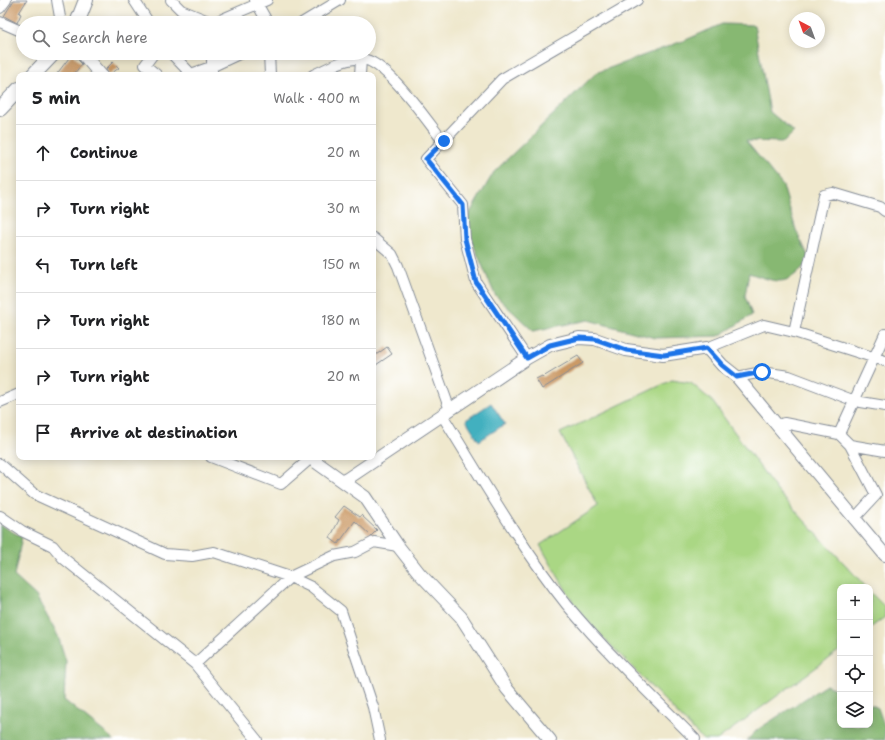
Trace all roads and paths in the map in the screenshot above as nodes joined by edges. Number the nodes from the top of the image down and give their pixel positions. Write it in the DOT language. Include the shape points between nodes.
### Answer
graph roads {
  1 [pos="6,0"];
  2 [pos="57,0"];
  3 [pos="86,0"];
  4 [pos="134,0"];
  5 [pos="171,0"];
  6 [pos="267,0"];
  7 [pos="340,0"];
  8 [pos="637,0"];
  9 [pos="256,2"];
  10 [pos="0,8"];
  11 [pos="60,16"];
  12 [pos="80,16"];
  13 [pos="144,16"];
  14 [pos="196,16"];
  15 [pos="227,16"];
  16 [pos="264,16"];
  17 [pos="314,16"];
  18 [pos="0,22"];
  19 [pos="16,29"];
  20 [pos="47,60"];
  21 [pos="88,60"];
  22 [pos="149,60"];
  23 [pos="178,60"];
  24 [pos="212,60"];
  25 [pos="230,60"];
  26 [pos="269,60"];
  27 [pos="348,60"];
  28 [pos="361,60"];
  29 [pos="369,60"];
  30 [pos="212,71"];
  31 [pos="36,72"];
  32 [pos="98,72"];
  33 [pos="153,72"];
  34 [pos="189,72"];
  35 [pos="270,72"];
  36 [pos="320,72"];
  37 [pos="360,72"];
  38 [pos="16,92"];
  39 [pos="0,110"];
  40 [pos="444,141"];
  41 [pos="885,212"];
  42 [pos="376,241"];
  43 [pos="794,332"];
  44 [pos="885,334"];
  45 [pos="707,348"];
  46 [pos="527,358"];
  47 [pos="874,359"];
  48 [pos="885,361"];
  49 [pos="737,377"];
  50 [pos="16,395"];
  51 [pos="855,401"];
  52 [pos="0,402"];
  53 [pos="885,406"];
  54 [pos="446,413"];
  55 [pos="779,425"];
  56 [pos="839,434"];
  57 [pos="850,445"];
  58 [pos="885,450"];
  59 [pos="219,460"];
  60 [pos="307,460"];
  61 [pos="314,460"];
  62 [pos="376,460"];
  63 [pos="376,460"];
  64 [pos="0,464"];
  65 [pos="344,481"];
  66 [pos="0,516"];
  67 [pos="854,519"];
  68 [pos="398,546"];
  69 [pos="885,555"];
  70 [pos="290,577"];
  71 [pos="196,664"];
  72 [pos="695,739"];
  73 [pos="257,740"];
  74 [pos="380,740"];
  75 [pos="550,740"];
  1 -- 10 [label="street"];
  2 -- 11 [label="street"];
  3 -- 12 [label="main road"];
  4 -- 13 [label="street"];
  5 -- 14 [label="street" via="181,10"];
  6 -- 9 [label="street"];
  7 -- 17 [label="street"];
  8 -- 40 [label="street" via="502,79"];
  9 -- 15 [label="street"];
  9 -- 16 [label="street"];
  18 -- 19 [label="street"];
  20 -- 31 [label="main road"];
  21 -- 32 [label="street"];
  22 -- 33 [label="street" via="145,65"];
  23 -- 34 [label="street"];
  24 -- 30 [label="street"];
  25 -- 30 [label="street"];
  26 -- 35 [label="street"];
  27 -- 36 [label="street"];
  28 -- 37 [label="street"];
  29 -- 40 [label="street" via="386,70"];
  38 -- 39 [label="main road"];
  40 -- 46 [label="street" via="426,159 463,205 465,239 476,282"];
  41 -- 43 [label="street" via="880,207 833,193 824,195"];
  42 -- 54 [label="street" via="392,254 398,266"];
  43 -- 45 [label="street" via="764,325"];
  43 -- 47 [label="street"];
  44 -- 47 [label="street"];
  45 -- 46 [label="street" via="664,355 626,350 595,339 579,338 550,345"];
  45 -- 49 [label="street"];
  46 -- 54 [label="street"];
  47 -- 48 [label="street"];
  47 -- 51 [label="street"];
  49 -- 51 [label="street" via="762,372 789,376"];
  49 -- 55 [label="street"];
  50 -- 52 [label="street"];
  51 -- 53 [label="street"];
  51 -- 56 [label="street"];
  54 -- 62 [label="street"];
  54 -- 72 [label="street" via="507,519 568,605 630,674"];
  55 -- 56 [label="street" via="784,423"];
  55 -- 67 [label="street"];
  56 -- 57 [label="street"];
  57 -- 58 [label="street"];
  57 -- 67 [label="street" via="876,495"];
  59 -- 60 [label="street" via="281,484"];
  61 -- 65 [label="street"];
  63 -- 65 [label="street"];
  64 -- 70 [label="street" via="34,494 165,554 192,556 214,552"];
  65 -- 68 [label="street" via="365,497"];
  66 -- 71 [label="street" via="22,531 53,546 63,558"];
  67 -- 69 [label="street"];
  68 -- 70 [label="street" via="374,542 355,552 334,556"];
  68 -- 75 [label="street" via="420,574 461,617 507,689"];
  70 -- 71 [label="street"];
  70 -- 74 [label="street" via="311,587 341,611 373,707"];
  71 -- 73 [label="street"];
}
